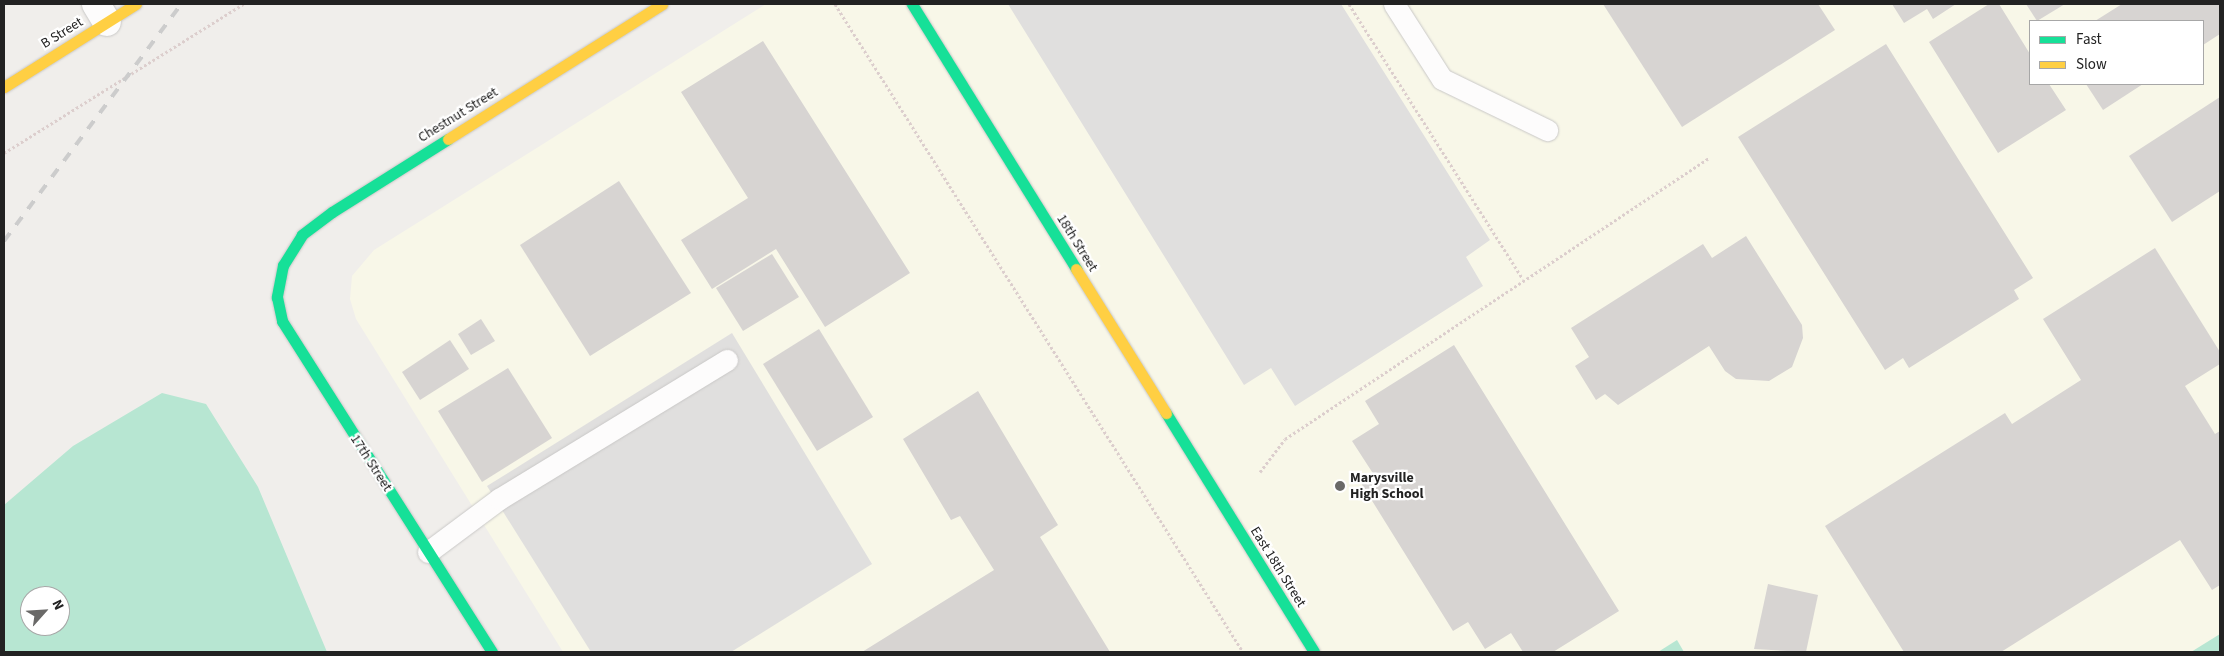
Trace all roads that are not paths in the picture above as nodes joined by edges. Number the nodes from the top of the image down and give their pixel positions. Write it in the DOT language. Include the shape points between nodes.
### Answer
graph roads {
  1 [pos="136,4"];
  2 [pos="662,4"];
  3 [pos="912,4"];
  4 [pos="1394,4"];
  5 [pos="101,13"];
  6 [pos="4,87"];
  7 [pos="1547,130"];
  8 [pos="283,265"];
  9 [pos="727,360"];
  10 [pos="1217,498"];
  11 [pos="428,552"];
  12 [pos="492,652"];
  13 [pos="1314,652"];
  1 -- 5 [label="main road, B Street"];
  2 -- 8 [label="main road, Chestnut Street" via="332,212 302,235"];
  3 -- 10 [label="main road, 18th Street"];
  4 -- 7 [label="lane" via="1442,79"];
  5 -- 6 [label="main road, B Street"];
  8 -- 11 [label="main road, 17th Street" via="277,297 282,321"];
  9 -- 11 [label="lane" via="499,499"];
  10 -- 13 [label="main road, East 18th Street"];
  11 -- 12 [label="main road, 17th Street"];
}
